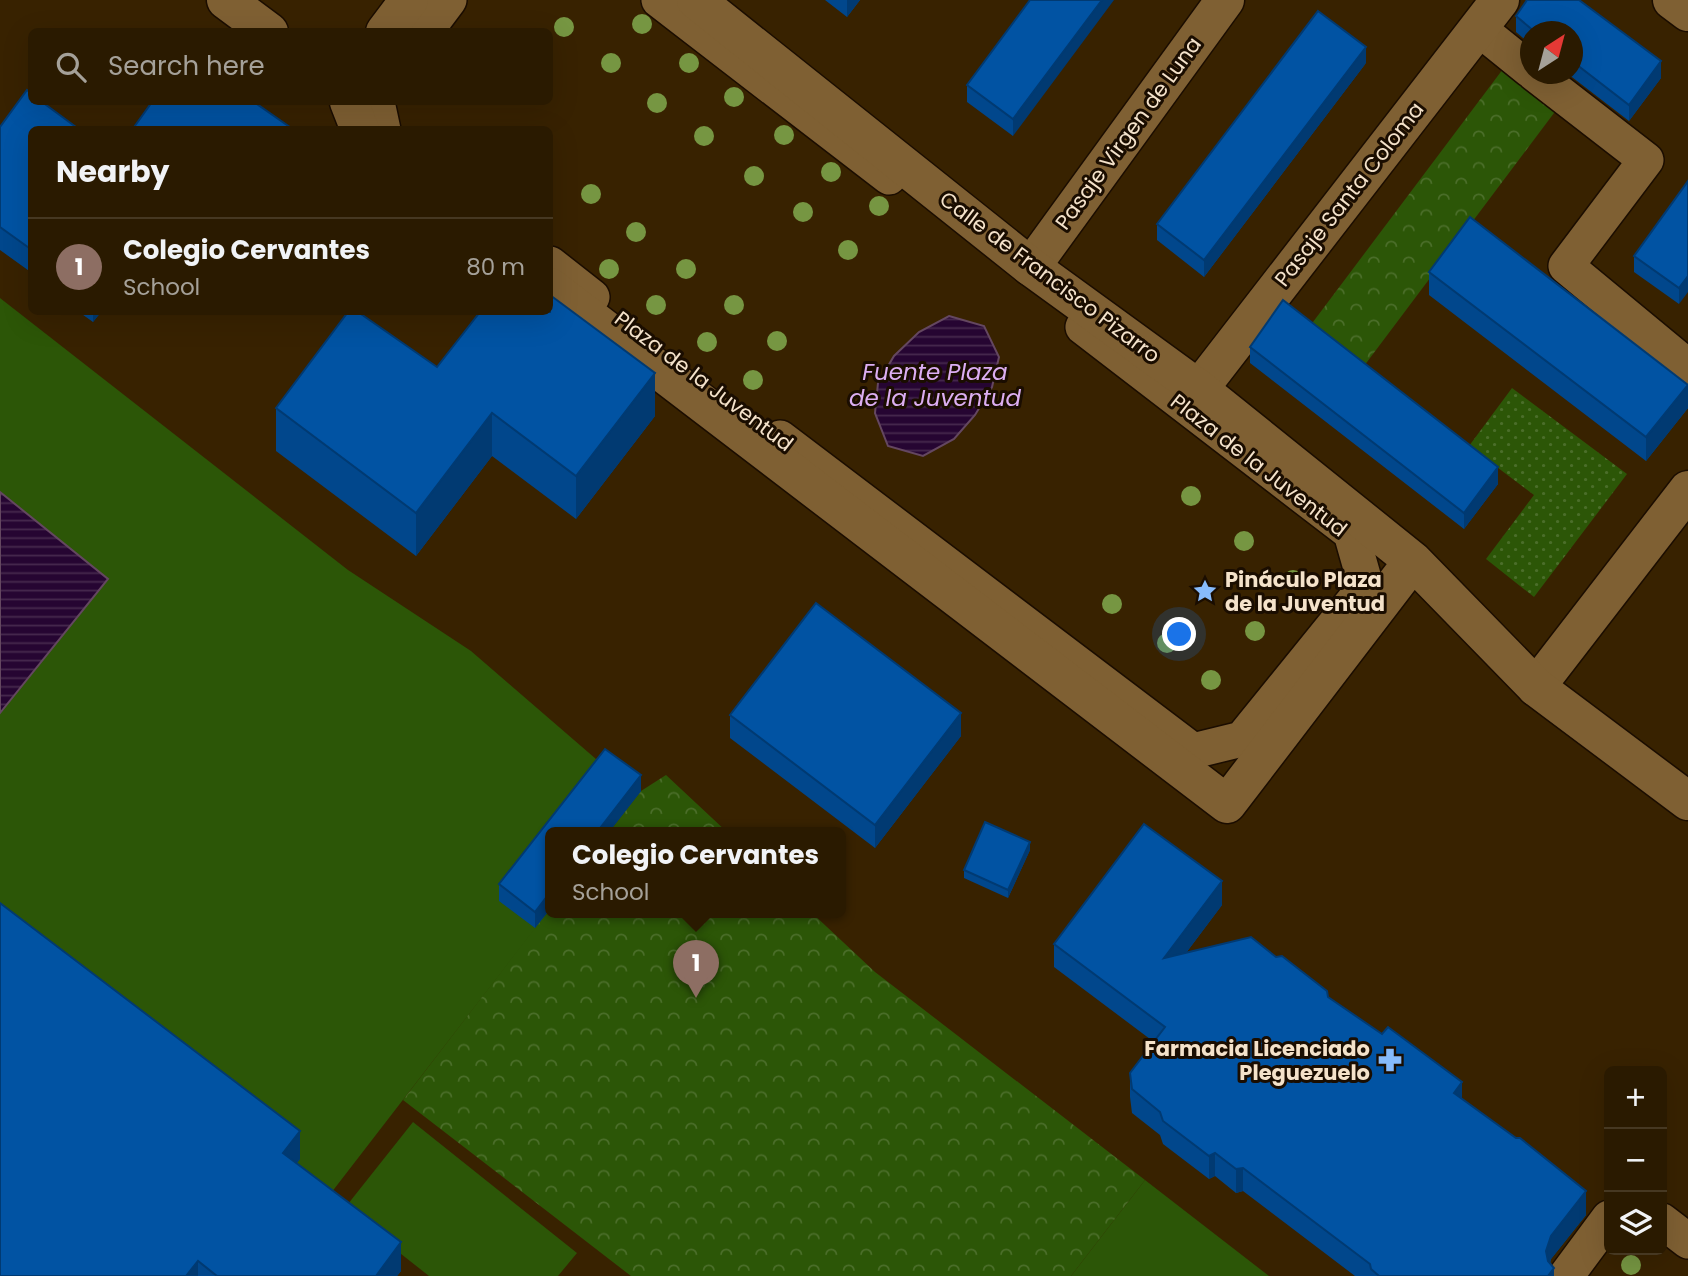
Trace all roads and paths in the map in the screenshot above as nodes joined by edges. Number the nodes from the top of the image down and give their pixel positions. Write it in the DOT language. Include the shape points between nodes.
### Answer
graph roads {
  1 [pos="226,0"];
  2 [pos="409,0"];
  3 [pos="449,0"];
  4 [pos="659,0"];
  5 [pos="696,0"];
  6 [pos="1225,0"];
  7 [pos="1672,0"];
  8 [pos="1688,12"];
  9 [pos="1489,14"];
  10 [pos="264,28"];
  11 [pos="388,28"];
  12 [pos="428,28"];
  13 [pos="1520,55"];
  14 [pos="1548,84"];
  15 [pos="350,105"];
  16 [pos="378,105"];
  17 [pos="358,126"];
  18 [pos="382,126"];
  19 [pos="553,266"];
  20 [pos="1031,267"];
  21 [pos="553,289"];
  22 [pos="1688,367"];
  23 [pos="1199,389"];
  24 [pos="1688,490"];
  25 [pos="1413,561"];
  26 [pos="1536,687"];
  27 [pos="1688,801"];
  28 [pos="1604,1225"];
  29 [pos="1667,1225"];
  30 [pos="1688,1241"];
  31 [pos="1566,1276"];
  1 -- 10 [label="street"];
  2 -- 11 [label="street"];
  3 -- 12 [label="street"];
  4 -- 19 [label="street, Plaza de la Juventud" via="1351,533 1366,586 1242,739 1193,751"];
  5 -- 20 [label="street, Calle de Francisco Pizarro"];
  6 -- 20 [label="street, Pasaje Virgen de Luna"];
  7 -- 8 [label="street"];
  9 -- 13 [label="street"];
  9 -- 23 [label="street, Pasaje Santa Coloma"];
  14 -- 22 [label="street" via="1646,160 1566,266"];
  15 -- 17 [label="street"];
  16 -- 18 [label="street"];
  20 -- 23 [label="street, Calle de Francisco Pizarro"];
  21 -- 25 [label="street, Plaza de la Juventud" via="1227,804"];
  23 -- 25 [label="street, Calle de Francisco Pizarro"];
  24 -- 26 [label="street"];
  25 -- 26 [label="street, Calle de Francisco Pizarro"];
  26 -- 27 [label="street, Calle de Francisco Pizarro"];
  28 -- 31 [label="street"];
  29 -- 30 [label="street"];
}
